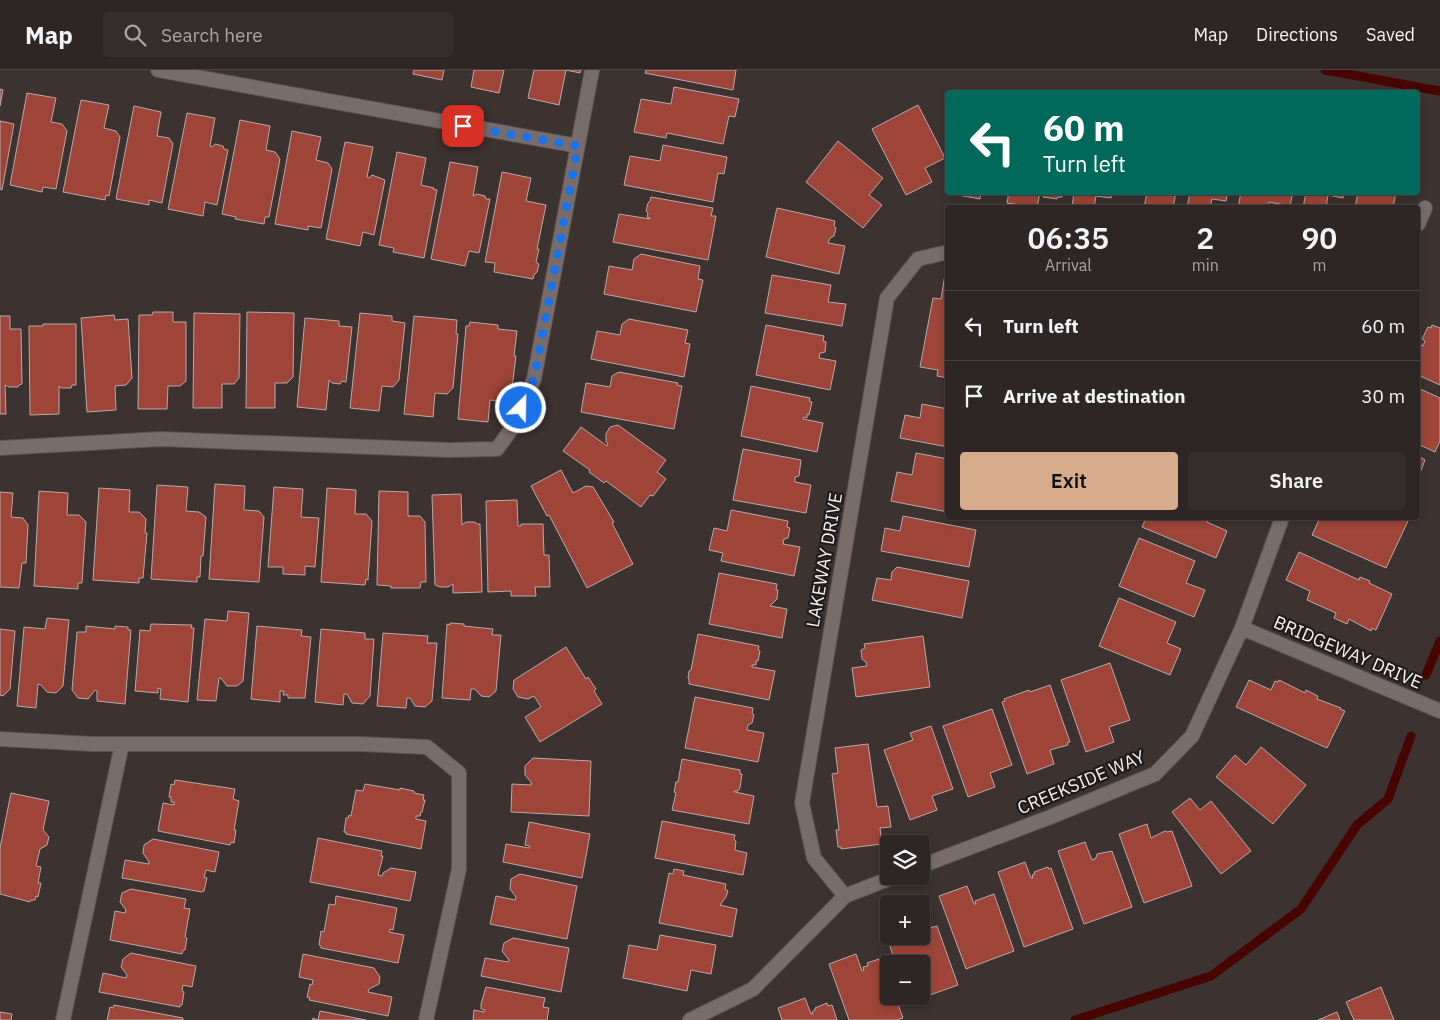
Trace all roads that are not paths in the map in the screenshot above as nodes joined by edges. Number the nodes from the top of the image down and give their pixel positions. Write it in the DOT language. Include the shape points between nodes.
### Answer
graph roads {
  1 [pos="158,70"];
  2 [pos="592,70"];
  3 [pos="578,146"];
  4 [pos="1424,208"];
  5 [pos="1420,219"];
  6 [pos="945,253"];
  7 [pos="0,448"];
  8 [pos="1281,520"];
  9 [pos="1242,628"];
  10 [pos="1440,711"];
  11 [pos="0,738"];
  12 [pos="122,744"];
  13 [pos="930,863"];
  14 [pos="880,882"];
  15 [pos="845,896"];
  16 [pos="63,1020"];
  17 [pos="426,1020"];
  18 [pos="690,1020"];
  1 -- 3 [label="street"];
  2 -- 3 [label="street"];
  3 -- 7 [label="street" via="534,379 515,424 497,450 161,439"];
  4 -- 5 [label="street"];
  6 -- 15 [label="street, LAKEWAY DRIVE" via="918,259 887,298 802,803 814,858"];
  8 -- 9 [label="street, CREEKSIDE WAY"];
  9 -- 10 [label="street, BRIDGEWAY DRIVE"];
  9 -- 13 [label="street, CREEKSIDE WAY" via="1192,736 1155,774"];
  11 -- 12 [label="street"];
  12 -- 16 [label="street"];
  12 -- 17 [label="street" via="427,747 459,773 459,869"];
  14 -- 15 [label="street"];
  15 -- 18 [label="street" via="753,989"];
}
